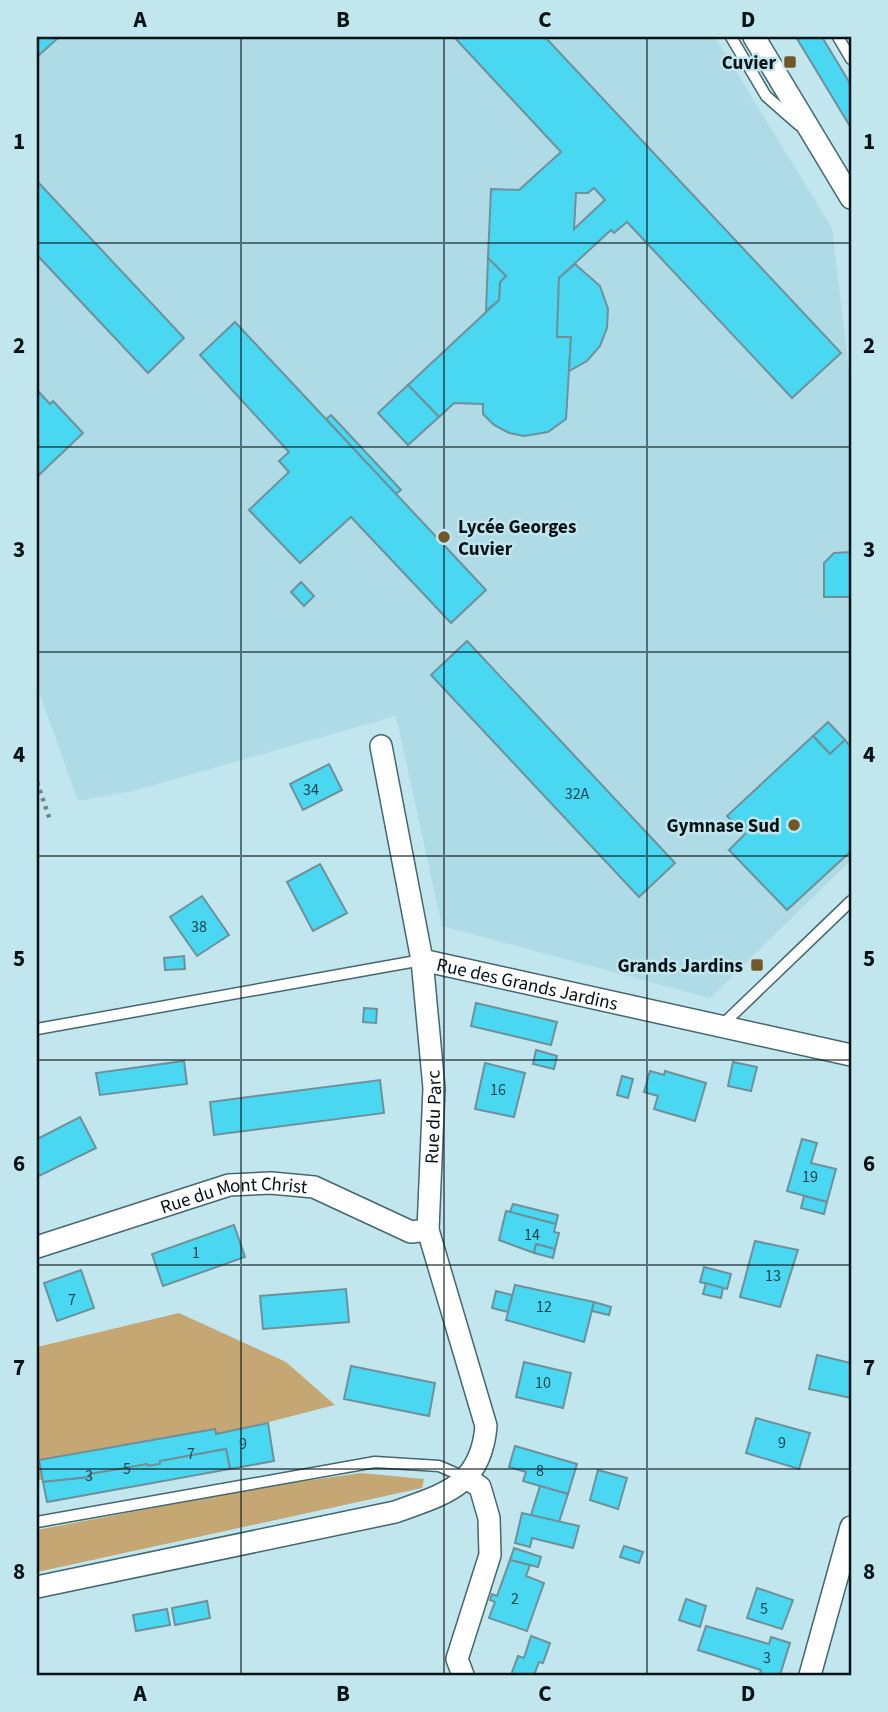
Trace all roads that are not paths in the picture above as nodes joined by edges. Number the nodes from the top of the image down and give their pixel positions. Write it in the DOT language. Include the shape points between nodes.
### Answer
graph roads {
  1 [pos="731,37"];
  2 [pos="754,37"];
  3 [pos="838,37"];
  4 [pos="851,59"];
  5 [pos="815,139"];
  6 [pos="851,198"];
  7 [pos="381,746"];
  8 [pos="851,901"];
  9 [pos="422,960"];
  10 [pos="721,1026"];
  11 [pos="37,1029"];
  12 [pos="851,1055"];
  13 [pos="428,1230"];
  14 [pos="37,1247"];
  15 [pos="468,1479"];
  16 [pos="37,1522"];
  17 [pos="851,1527"];
  18 [pos="37,1587"];
  19 [pos="460,1667"];
  20 [pos="810,1675"];
  1 -- 5 [label="lane" via="766,96"];
  2 -- 5 [label="street"];
  3 -- 4 [label="lane"];
  5 -- 6 [label="street"];
  7 -- 9 [label="street, Rue du Parc"];
  8 -- 10 [label="lane"];
  9 -- 10 [label="street, Rue des Grands Jardins"];
  9 -- 11 [label="lane, Rue des Grands Jardins"];
  9 -- 13 [label="street, Rue du Parc" via="434,1088"];
  10 -- 12 [label="street, Rue des Grands Jardins"];
  13 -- 14 [label="street, Rue du Mont Christ" via="411,1233 314,1187 271,1183 229,1185"];
  13 -- 15 [label="street, Rue du Parc" via="486,1426 484,1452"];
  15 -- 16 [label="lane" via="439,1466 375,1462"];
  15 -- 18 [label="street" via="395,1512"];
  15 -- 19 [label="street" via="480,1487 489,1518 490,1555"];
  17 -- 20 [label="street"];
}
